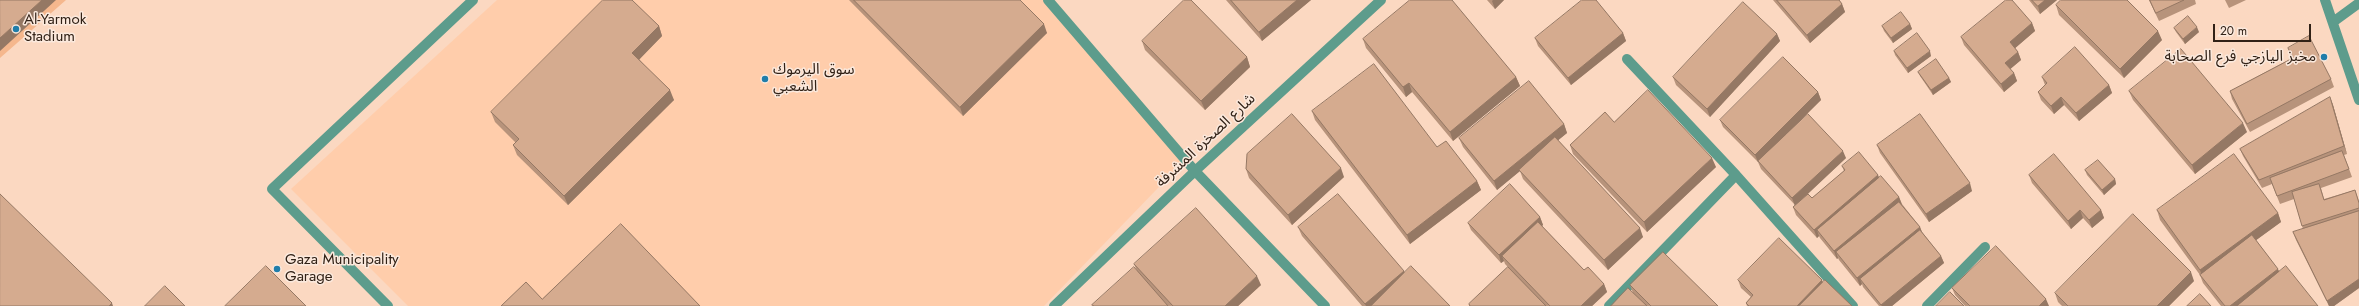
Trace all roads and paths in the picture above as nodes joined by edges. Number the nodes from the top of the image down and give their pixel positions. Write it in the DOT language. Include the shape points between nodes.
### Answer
graph roads {
  1 [pos="473,0"];
  2 [pos="1048,0"];
  3 [pos="1381,0"];
  4 [pos="2325,0"];
  5 [pos="2359,3"];
  6 [pos="2333,22"];
  7 [pos="1627,58"];
  8 [pos="2359,100"];
  9 [pos="1195,171"];
  10 [pos="1736,175"];
  11 [pos="1985,247"];
  12 [pos="388,306"];
  13 [pos="1054,306"];
  14 [pos="1325,306"];
  15 [pos="1609,306"];
  16 [pos="1853,306"];
  17 [pos="1927,306"];
  1 -- 12 [label="street" via="272,189"];
  2 -- 9 [label="street"];
  3 -- 9 [label="street, شارع الصخرة المشرفة"];
  4 -- 6 [label="street"];
  5 -- 6 [label="street"];
  6 -- 8 [label="street"];
  7 -- 10 [label="street"];
  9 -- 13 [label="street, شارع الصخرة المشرفة"];
  9 -- 14 [label="street"];
  10 -- 15 [label="street"];
  10 -- 16 [label="street"];
  11 -- 17 [label="street"];
}
